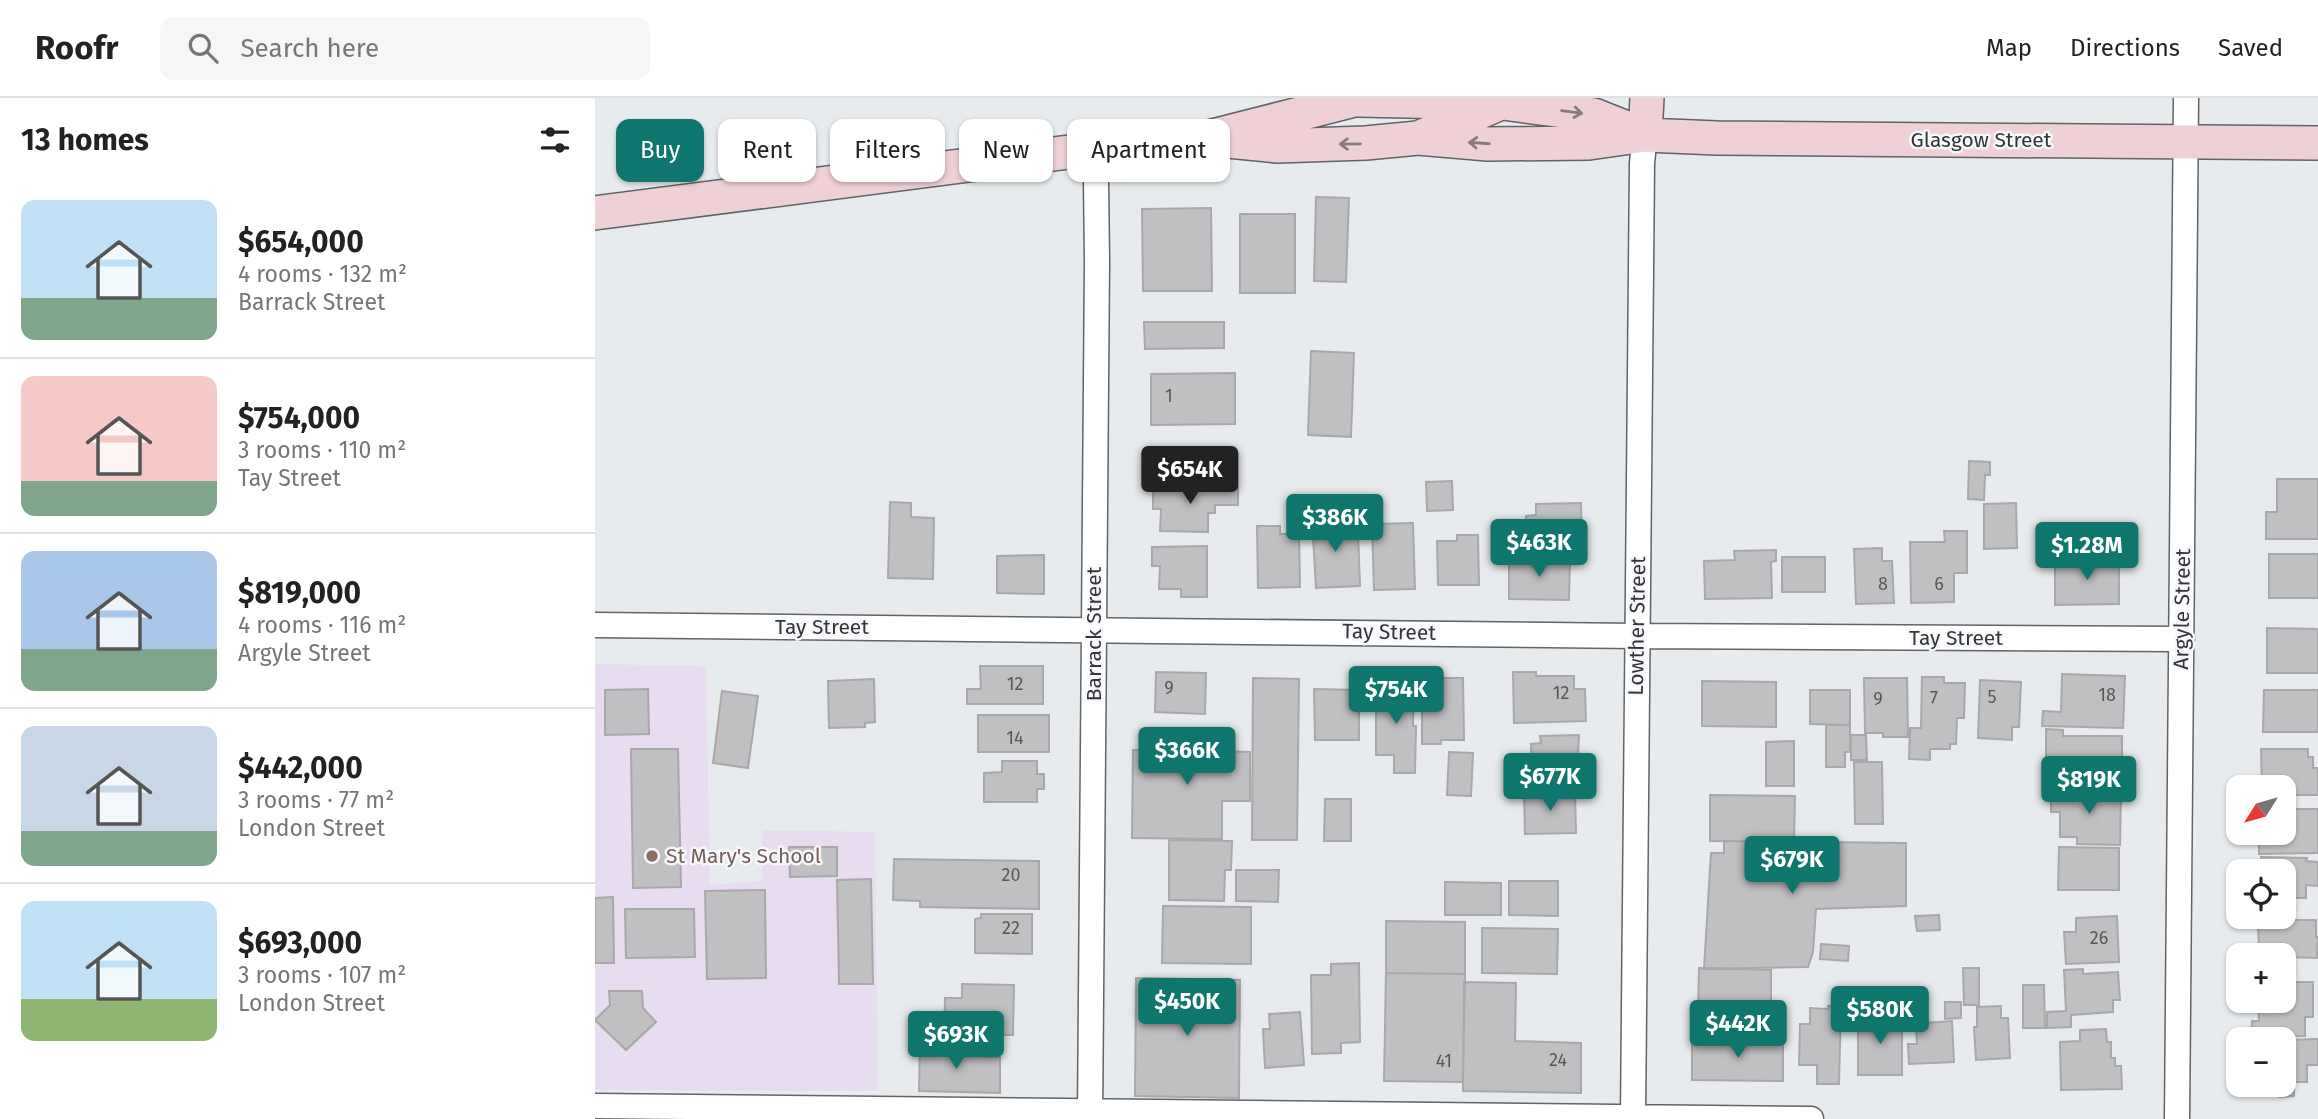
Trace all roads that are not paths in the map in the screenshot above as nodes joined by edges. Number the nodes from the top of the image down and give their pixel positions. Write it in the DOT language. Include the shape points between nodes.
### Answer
graph roads {
  1 [pos="1647,98"];
  2 [pos="2186,98"];
  3 [pos="1360,99"];
  4 [pos="1508,101"];
  5 [pos="1230,132"];
  6 [pos="1645,135"];
  7 [pos="1418,138"];
  8 [pos="1230,141"];
  9 [pos="2185,142"];
  10 [pos="2318,143"];
  11 [pos="1067,152"];
  12 [pos="1095,182"];
  13 [pos="595,213"];
  14 [pos="595,625"];
  15 [pos="1094,629"];
  16 [pos="1637,636"];
  17 [pos="2182,639"];
  18 [pos="595,1106"];
  19 [pos="1089,1114"];
  20 [pos="1633,1117"];
  21 [pos="1811,1119"];
  22 [pos="2177,1119"];
  1 -- 6 [label="main road"];
  2 -- 9 [label="street, Argyle Street"];
  3 -- 4 [label="main road, Glasgow Street"];
  3 -- 5 [label="main road, Glasgow Street"];
  4 -- 6 [label="main road, Glasgow Street, one-way" via="1594,115"];
  4 -- 7 [label="main road"];
  6 -- 7 [label="main road, Glasgow Street, one-way" via="1577,144"];
  6 -- 9 [label="main road, Glasgow Street"];
  6 -- 16 [label="street, Lowther Street" via="1641,163"];
  7 -- 8 [label="main road, one-way" via="1277,146"];
  9 -- 10 [label="main road, Glasgow Street"];
  9 -- 17 [label="street, Argyle Street"];
  11 -- 13 [label="main road"];
  12 -- 15 [label="street, Barrack Street"];
  14 -- 15 [label="street, Tay Street"];
  15 -- 16 [label="street, Tay Street"];
  15 -- 19 [label="street, Barrack Street"];
  16 -- 17 [label="street, Tay Street"];
  16 -- 20 [label="street, Lowther Street"];
  17 -- 22 [label="street, Argyle Street"];
  18 -- 19 [label="street"];
  19 -- 20 [label="street"];
  20 -- 21 [label="street"];
}
